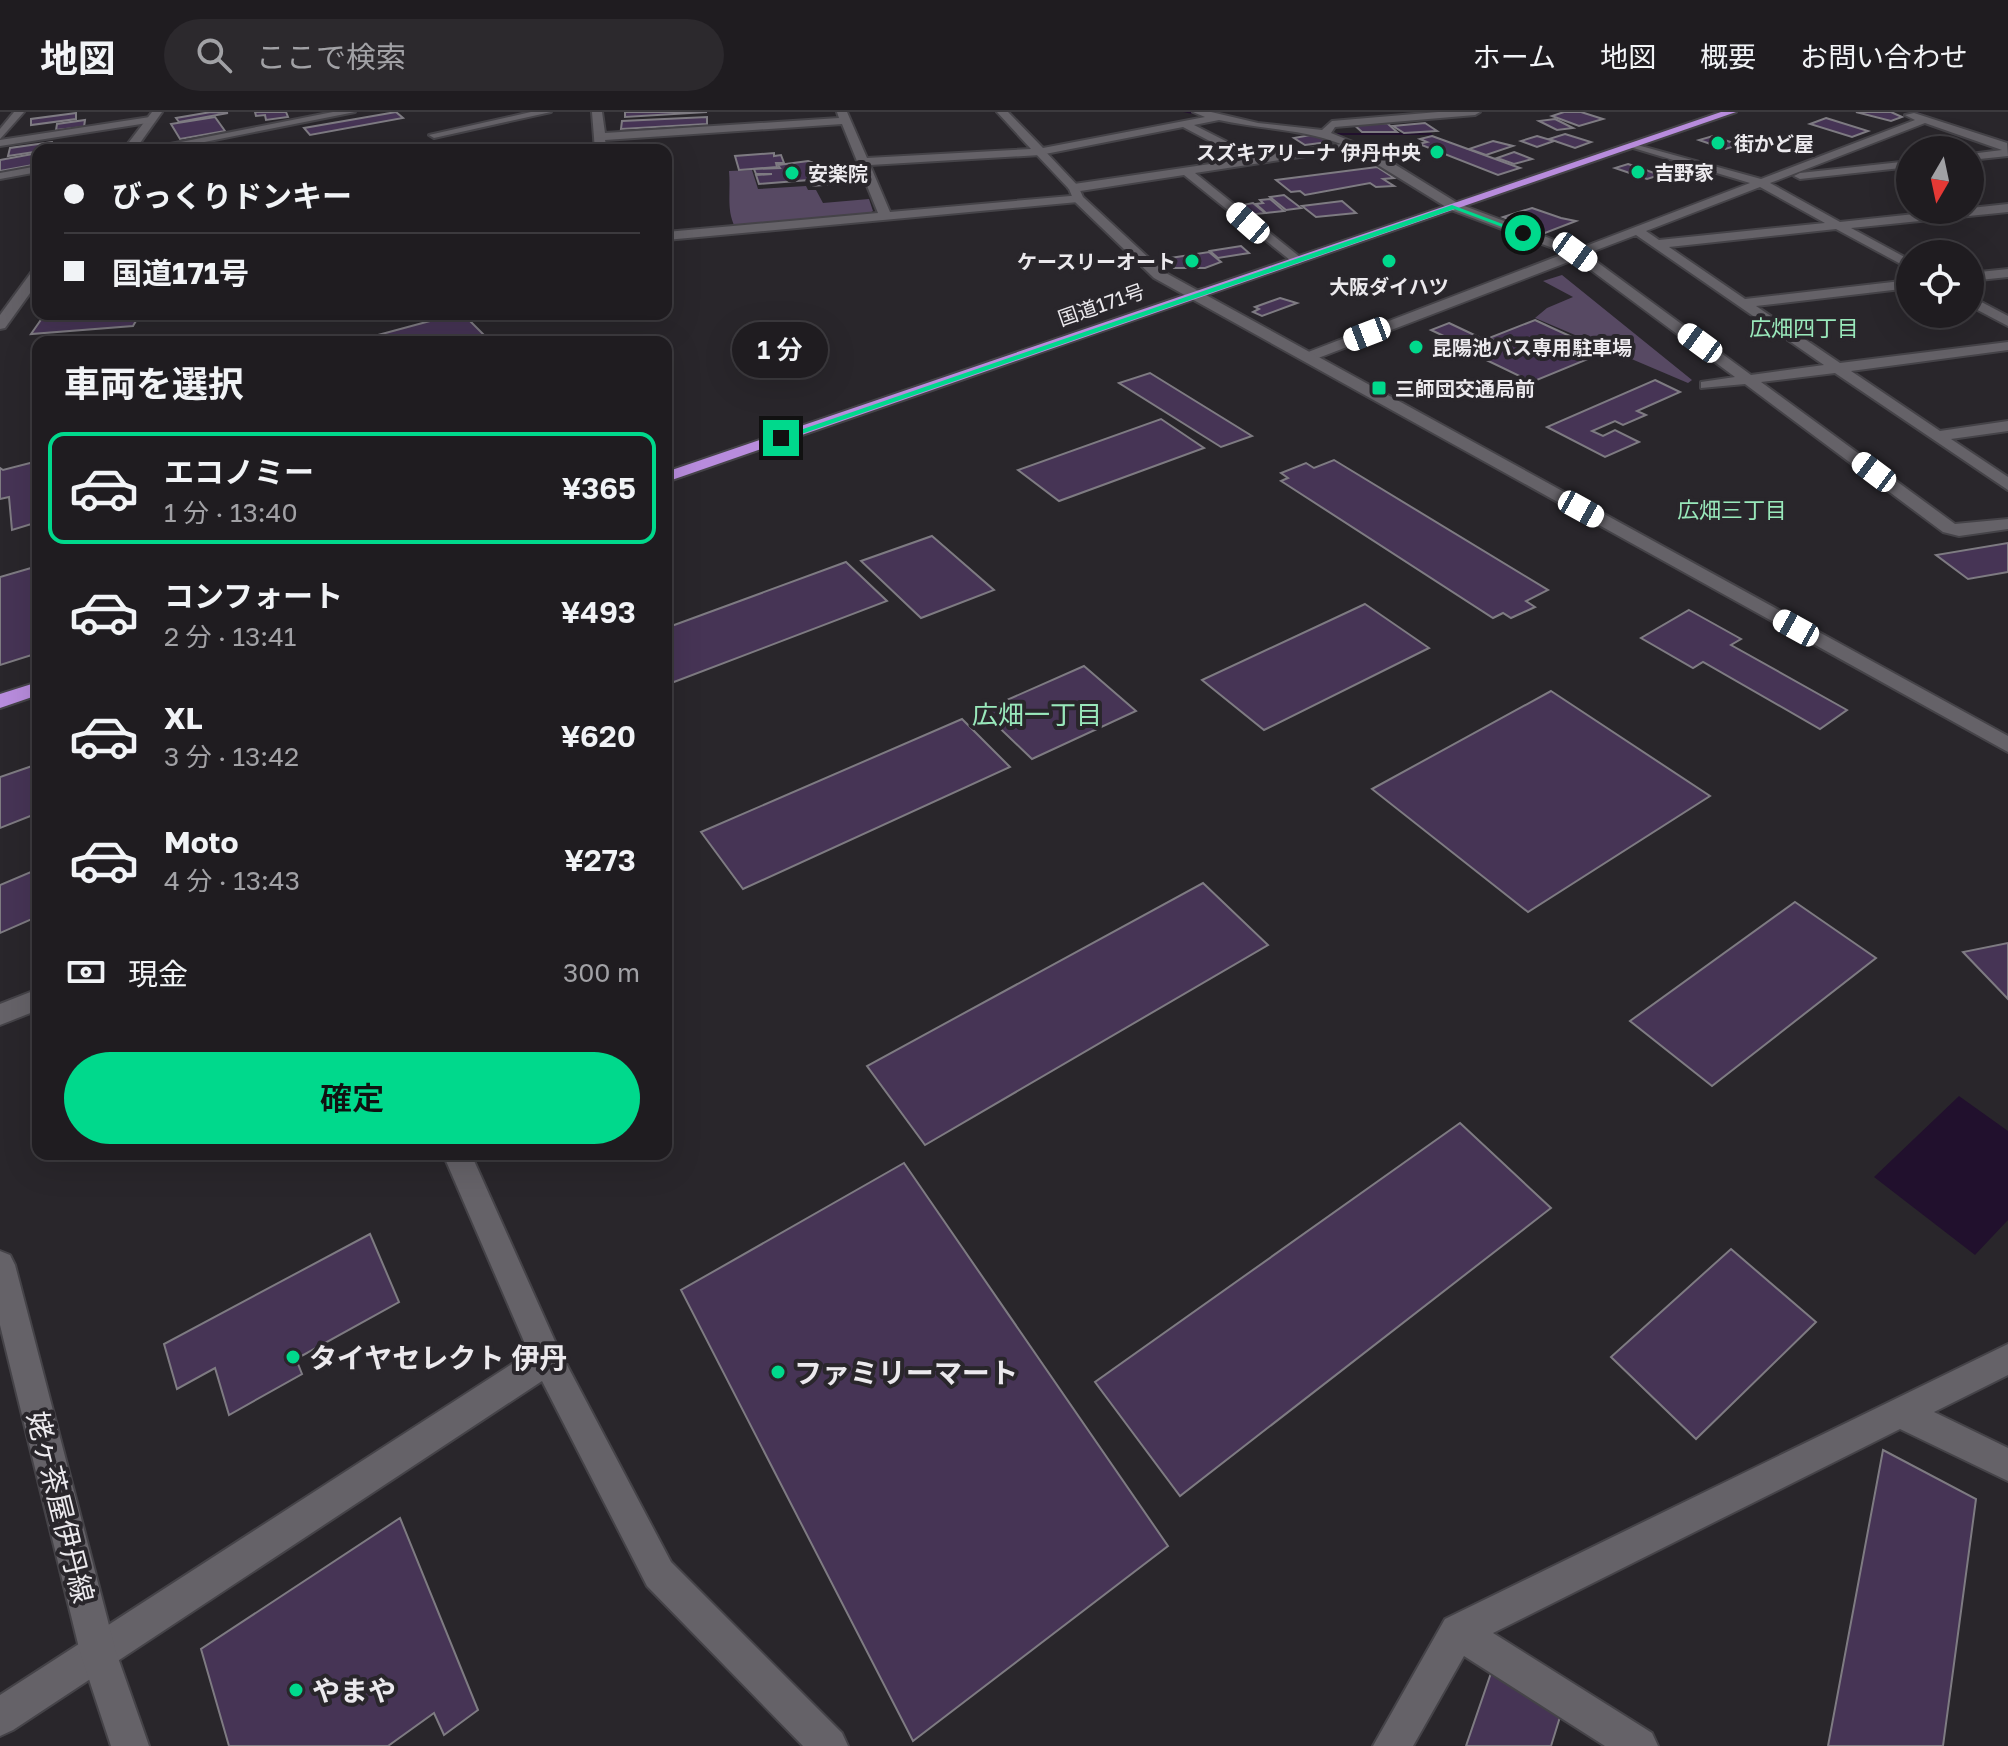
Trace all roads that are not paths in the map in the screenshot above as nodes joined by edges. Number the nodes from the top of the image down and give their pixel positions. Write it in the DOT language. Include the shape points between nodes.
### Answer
graph roads {
  1 [pos="19,112"];
  2 [pos="350,112"];
  3 [pos="546,112"];
  4 [pos="597,112"];
  5 [pos="726,112"];
  6 [pos="1002,112"];
  7 [pos="1198,112"];
  8 [pos="1475,112"];
  9 [pos="1731,112"];
  10 [pos="1902,112"];
  11 [pos="154,116"];
  12 [pos="844,117"];
  13 [pos="1222,117"];
  14 [pos="1924,120"];
  15 [pos="1184,124"];
  16 [pos="728,129"];
  17 [pos="1325,134"];
  18 [pos="0,136"];
  19 [pos="0,143"];
  20 [pos="133,144"];
  21 [pos="178,144"];
  22 [pos="437,144"];
  23 [pos="601,144"];
  24 [pos="1634,145"];
  25 [pos="1352,146"];
  26 [pos="1040,152"];
  27 [pos="2008,152"];
  28 [pos="1984,155"];
  29 [pos="1256,161"];
  30 [pos="864,162"];
  31 [pos="1896,166"];
  32 [pos="32,170"];
  33 [pos="1187,172"];
  34 [pos="0,176"];
  35 [pos="1763,181"];
  36 [pos="1076,193"];
  37 [pos="1455,207"];
  38 [pos="2008,208"];
  39 [pos="885,214"];
  40 [pos="1839,226"];
  41 [pos="1635,229"];
  42 [pos="672,235"];
  43 [pos="1657,244"];
  44 [pos="1575,252"];
  45 [pos="1896,257"];
  46 [pos="1295,260"];
  47 [pos="2008,273"];
  48 [pos="1984,276"];
  49 [pos="32,281"];
  50 [pos="1896,286"];
  51 [pos="1196,296"];
  52 [pos="1743,303"];
  53 [pos="1984,308"];
  54 [pos="2008,322"];
  55 [pos="0,325"];
  56 [pos="2008,346"];
  57 [pos="1308,357"];
  58 [pos="1835,366"];
  59 [pos="1750,379"];
  60 [pos="1706,385"];
  61 [pos="2008,426"];
  62 [pos="1937,436"];
  63 [pos="672,475"];
  64 [pos="2008,485"];
  65 [pos="2008,524"];
  66 [pos="32,690"];
  67 [pos="0,701"];
  68 [pos="2008,745"];
  69 [pos="32,1002"];
  70 [pos="0,1015"];
  71 [pos="460,1160"];
  72 [pos="0,1265"];
  73 [pos="547,1359"];
  74 [pos="2008,1359"];
  75 [pos="1900,1412"];
  76 [pos="2008,1465"];
  77 [pos="1458,1632"];
  78 [pos="98,1652"];
  79 [pos="0,1717"];
  80 [pos="130,1746"];
  81 [pos="829,1746"];
  82 [pos="1392,1746"];
  83 [pos="1639,1746"];
  1 -- 18 [label="street"];
  2 -- 21 [label="street"];
  3 -- 22 [label="street" via="513,124 433,129"];
  4 -- 23 [label="street"];
  5 -- 16 [label="street"];
  6 -- 26 [label="street"];
  7 -- 13 [label="street"];
  8 -- 17 [label="street" via="1332,124"];
  9 -- 24 [label="highway, 国道171号"];
  10 -- 14 [label="street"];
  11 -- 19 [label="street"];
  11 -- 20 [label="street"];
  12 -- 16 [label="street"];
  12 -- 30 [label="street"];
  13 -- 15 [label="street"];
  13 -- 17 [label="street"];
  14 -- 27 [label="street" via="2003,145"];
  14 -- 35 [label="street"];
  15 -- 26 [label="street"];
  15 -- 29 [label="street"];
  16 -- 23 [label="street"];
  17 -- 25 [label="street"];
  24 -- 35 [label="street"];
  24 -- 37 [label="highway, 国道171号"];
  25 -- 29 [label="street"];
  25 -- 37 [label="street"];
  26 -- 30 [label="street"];
  26 -- 36 [label="street"];
  27 -- 28 [label="street"];
  29 -- 33 [label="street"];
  30 -- 39 [label="street"];
  31 -- 35 [label="street"];
  32 -- 34 [label="street"];
  33 -- 36 [label="street"];
  33 -- 46 [label="street"];
  35 -- 40 [label="street"];
  35 -- 41 [label="street"];
  36 -- 39 [label="street"];
  36 -- 51 [label="street" via="1159,275"];
  37 -- 44 [label="street"];
  37 -- 46 [label="highway, 国道171号"];
  38 -- 40 [label="street"];
  39 -- 42 [label="street"];
  40 -- 43 [label="street"];
  40 -- 45 [label="street"];
  41 -- 43 [label="street"];
  41 -- 44 [label="street"];
  43 -- 52 [label="street"];
  44 -- 57 [label="street"];
  44 -- 59 [label="street"];
  46 -- 51 [label="highway, 国道171号"];
  47 -- 48 [label="street"];
  49 -- 55 [label="street"];
  50 -- 52 [label="street"];
  51 -- 57 [label="street"];
  51 -- 63 [label="highway, 国道171号"];
  52 -- 58 [label="street"];
  53 -- 54 [label="street"];
  56 -- 58 [label="street"];
  57 -- 68 [label="street"];
  58 -- 59 [label="street"];
  58 -- 62 [label="street"];
  59 -- 60 [label="street"];
  59 -- 65 [label="street" via="1949,528"];
  61 -- 62 [label="street"];
  62 -- 64 [label="street"];
  66 -- 67 [label="highway"];
  69 -- 70 [label="street"];
  71 -- 73 [label="street"];
  72 -- 78 [label="street, 姥ヶ茶屋伊丹線"];
  73 -- 78 [label="street"];
  73 -- 81 [label="street" via="659,1574"];
  74 -- 75 [label="street"];
  75 -- 76 [label="street"];
  75 -- 77 [label="street"];
  77 -- 82 [label="street"];
  77 -- 83 [label="street"];
  78 -- 79 [label="street"];
  78 -- 80 [label="street, 姥ヶ茶屋伊丹線"];
}
